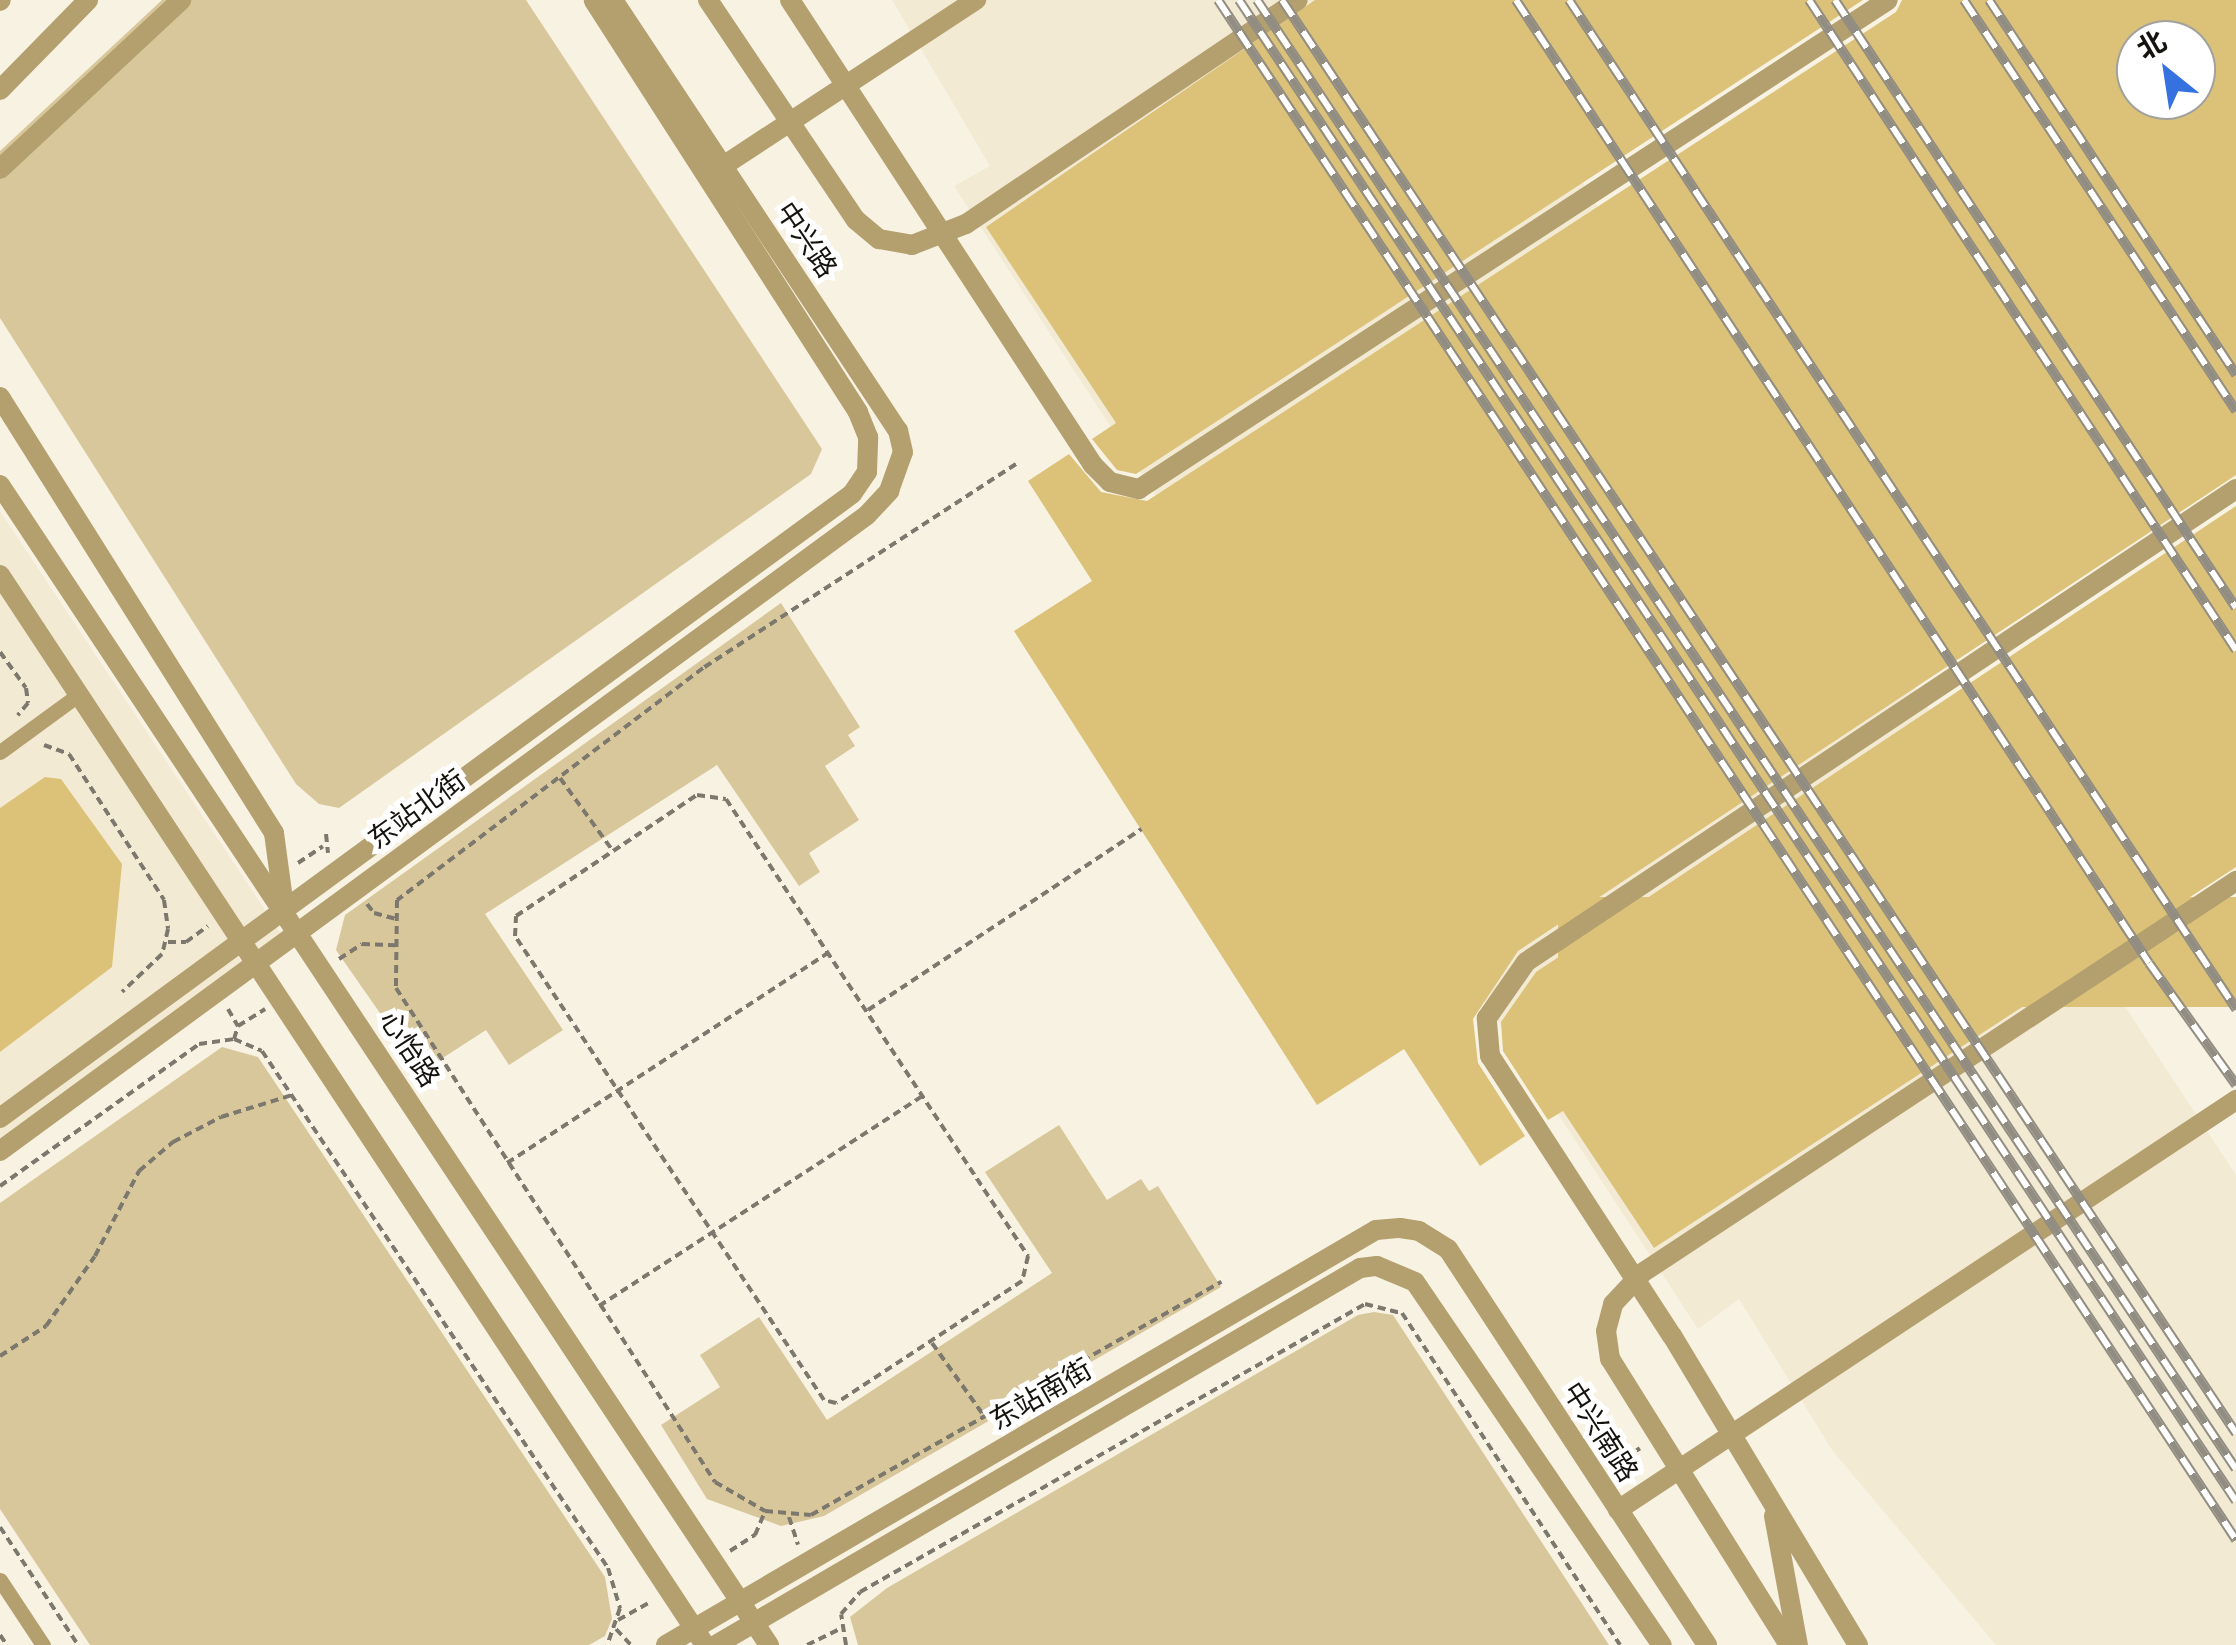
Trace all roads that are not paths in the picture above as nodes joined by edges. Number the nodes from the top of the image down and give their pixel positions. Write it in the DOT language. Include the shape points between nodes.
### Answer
graph roads {
  1 [pos="88,0"];
  2 [pos="181,0"];
  3 [pos="594,0"];
  4 [pos="614,0"];
  5 [pos="708,0"];
  6 [pos="777,0"];
  7 [pos="790,0"];
  8 [pos="976,0"];
  9 [pos="1298,0"];
  10 [pos="1888,0"];
  11 [pos="818,42"];
  12 [pos="0,90"];
  13 [pos="724,166"];
  14 [pos="0,169"];
  15 [pos="0,396"];
  16 [pos="0,484"];
  17 [pos="2236,490"];
  18 [pos="852,494"];
  19 [pos="867,514"];
  20 [pos="0,575"];
  21 [pos="78,695"];
  22 [pos="0,752"];
  23 [pos="2236,881"];
  24 [pos="285,910"];
  25 [pos="299,931"];
  26 [pos="239,943"];
  27 [pos="254,964"];
  28 [pos="2236,1100"];
  29 [pos="0,1118"];
  30 [pos="0,1150"];
  31 [pos="1448,1249"];
  32 [pos="1764,1485"];
  33 [pos="1618,1510"];
  34 [pos="0,1580"];
  35 [pos="740,1602"];
  36 [pos="754,1623"];
  37 [pos="699,1637"];
  38 [pos="43,1645"];
  39 [pos="666,1645"];
  40 [pos="716,1645"];
  41 [pos="768,1645"];
  42 [pos="1662,1645"];
  43 [pos="1707,1645"];
  44 [pos="1789,1645"];
  45 [pos="1798,1645"];
  46 [pos="1858,1645"];
  1 -- 12 [label="street"];
  2 -- 14 [label="street"];
  3 -- 18 [label="street, 中兴路" via="858,412 869,457"];
  4 -- 13 [label="street, 中兴路"];
  5 -- 9 [label="street" via="856,220 879,239 912,245 966,224"];
  6 -- 11 [label="street"];
  7 -- 11 [label="street"];
  8 -- 13 [label="street"];
  10 -- 11 [label="street" via="1139,489 1110,482 1094,465"];
  13 -- 19 [label="street, 中兴路" via="898,431 899,471"];
  15 -- 24 [label="street" via="274,833"];
  16 -- 24 [label="street, 心怡路"];
  17 -- 32 [label="street" via="1526,962 1503,986 1488,1018 1490,1056"];
  18 -- 24 [label="street, 东站北街"];
  19 -- 25 [label="street, 东站北街"];
  20 -- 21 [label="street"];
  21 -- 22 [label="street"];
  21 -- 26 [label="street"];
  23 -- 44 [label="street" via="1642,1274 1613,1304 1606,1331 1610,1359"];
  24 -- 25 [label="street, 心怡路"];
  24 -- 26 [label="street, 东站北街"];
  25 -- 27 [label="street, 东站北街"];
  25 -- 35 [label="street, 心怡路"];
  26 -- 27 [label="street"];
  26 -- 29 [label="street, 东站北街"];
  27 -- 30 [label="street, 东站北街"];
  27 -- 37 [label="street"];
  28 -- 33 [label="street"];
  31 -- 33 [label="street, 中兴南路"];
  31 -- 35 [label="street, 东站南街" via="1419,1231 1376,1230"];
  32 -- 45 [label="street" via="1793,1590"];
  32 -- 46 [label="street"];
  33 -- 43 [label="street, 中兴南路"];
  34 -- 38 [label="street"];
  35 -- 36 [label="street, 心怡路"];
  35 -- 37 [label="street, 东站南街"];
  36 -- 40 [label="street, 东站南街"];
  36 -- 41 [label="street, 心怡路"];
  36 -- 42 [label="street, 东站南街" via="1360,1268 1394,1268 1415,1282"];
  37 -- 39 [label="street, 东站南街"];
}
